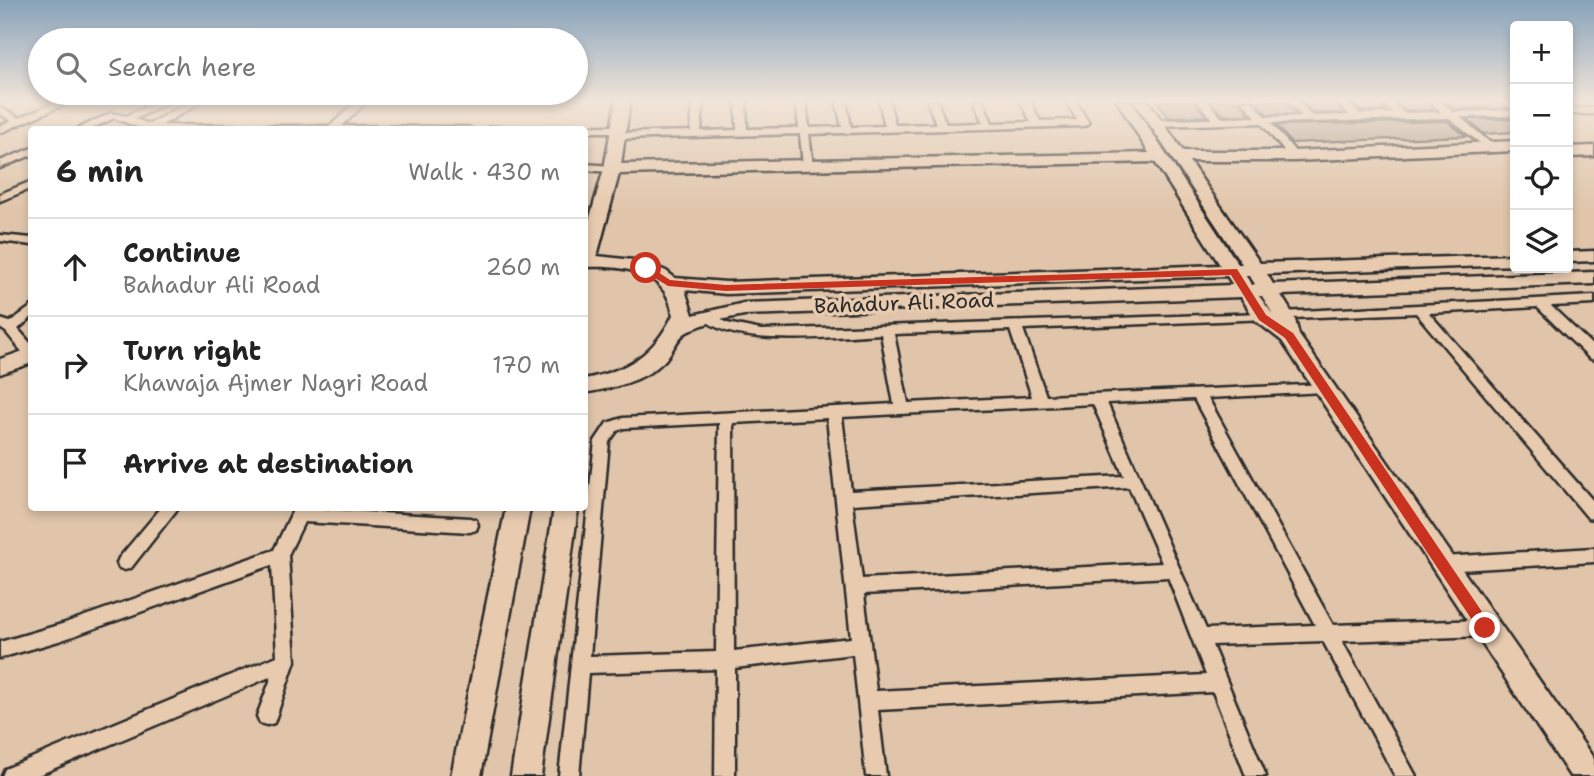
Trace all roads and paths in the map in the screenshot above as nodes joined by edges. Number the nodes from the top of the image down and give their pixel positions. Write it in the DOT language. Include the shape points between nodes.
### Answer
graph roads {
  1 [pos="617,137"];
  2 [pos="805,137"];
  3 [pos="1148,137"];
  4 [pos="1166,137"];
  5 [pos="1278,137"];
  6 [pos="1477,137"];
  7 [pos="1594,142"];
  8 [pos="1573,144"];
  9 [pos="1510,146"];
  10 [pos="1489,147"];
  11 [pos="1594,151"];
  12 [pos="1573,152"];
  13 [pos="28,153"];
  14 [pos="1510,155"];
  15 [pos="1294,156"];
  16 [pos="1161,157"];
  17 [pos="1183,161"];
  18 [pos="0,165"];
  19 [pos="808,166"];
  20 [pos="588,167"];
  21 [pos="612,169"];
  22 [pos="28,186"];
  23 [pos="2,197"];
  24 [pos="28,197"];
  25 [pos="0,238"];
  26 [pos="28,242"];
  27 [pos="588,254"];
  28 [pos="1594,256"];
  29 [pos="1573,257"];
  30 [pos="1510,260"];
  31 [pos="588,261"];
  32 [pos="1594,278"];
  33 [pos="1251,281"];
  34 [pos="668,282"];
  35 [pos="1594,300"];
  36 [pos="1540,303"];
  37 [pos="1418,308"];
  38 [pos="28,312"];
  39 [pos="706,316"];
  40 [pos="1279,323"];
  41 [pos="5,326"];
  42 [pos="1016,327"];
  43 [pos="678,328"];
  44 [pos="887,330"];
  45 [pos="28,351"];
  46 [pos="1594,355"];
  47 [pos="28,356"];
  48 [pos="0,367"];
  49 [pos="588,385"];
  50 [pos="1324,387"];
  51 [pos="1198,393"];
  52 [pos="1098,398"];
  53 [pos="1040,401"];
  54 [pos="902,409"];
  55 [pos="834,413"];
  56 [pos="726,419"];
  57 [pos="1134,481"];
  58 [pos="844,498"];
  59 [pos="168,511"];
  60 [pos="300,511"];
  61 [pos="517,511"];
  62 [pos="566,511"];
  63 [pos="1594,513"];
  64 [pos="470,525"];
  65 [pos="280,555"];
  66 [pos="1594,555"];
  67 [pos="125,563"];
  68 [pos="1443,564"];
  69 [pos="1173,570"];
  70 [pos="854,587"];
  71 [pos="1485,628"];
  72 [pos="1330,633"];
  73 [pos="1200,637"];
  74 [pos="861,645"];
  75 [pos="0,650"];
  76 [pos="726,660"];
  77 [pos="286,661"];
  78 [pos="581,665"];
  79 [pos="1220,683"];
  80 [pos="867,701"];
  81 [pos="267,716"];
  82 [pos="12,776"];
  83 [pos="466,776"];
  84 [pos="526,776"];
  85 [pos="569,776"];
  86 [pos="725,776"];
  87 [pos="876,776"];
  88 [pos="1256,776"];
  89 [pos="1406,776"];
  90 [pos="1588,776"];
  1 -- 21 [label="main road"];
  2 -- 19 [label="street"];
  3 -- 16 [label="main road"];
  4 -- 17 [label="main road"];
  5 -- 15 [label="street"];
  6 -- 10 [label="street"];
  7 -- 8 [label="main road"];
  9 -- 10 [label="main road"];
  10 -- 15 [label="main road"];
  11 -- 12 [label="main road"];
  13 -- 18 [label="street"];
  14 -- 17 [label="main road" via="1302,164"];
  15 -- 17 [label="main road"];
  16 -- 19 [label="main road"];
  16 -- 33 [label="main road"];
  17 -- 33 [label="main road"];
  19 -- 21 [label="main road"];
  20 -- 21 [label="street"];
  21 -- 27 [label="main road"];
  22 -- 23 [label="street"];
  23 -- 24 [label="street"];
  25 -- 26 [label="street"];
  28 -- 29 [label="main road"];
  30 -- 33 [label="main road, Bahadur Ali Road"];
  31 -- 34 [label="main road" via="618,261 646,268"];
  32 -- 33 [label="main road, Bahadur Ali Road"];
  33 -- 34 [label="main road, Bahadur Ali Road" via="726,288"];
  33 -- 39 [label="main road, Bahadur Ali Road" via="744,309"];
  33 -- 40 [label="main road"];
  34 -- 43 [label="main road" via="677,292 683,315"];
  35 -- 36 [label="street"];
  36 -- 37 [label="street"];
  36 -- 46 [label="street"];
  37 -- 40 [label="street"];
  37 -- 63 [label="street"];
  38 -- 41 [label="street"];
  39 -- 43 [label="main road, Bahadur Ali Road"];
  39 -- 44 [label="street" via="723,327 761,334"];
  40 -- 42 [label="street"];
  40 -- 50 [label="main road"];
  41 -- 45 [label="street"];
  42 -- 44 [label="street"];
  42 -- 53 [label="street"];
  43 -- 49 [label="main road" via="659,356 631,374"];
  44 -- 54 [label="street"];
  47 -- 48 [label="main road"];
  50 -- 51 [label="street"];
  50 -- 68 [label="main road"];
  51 -- 52 [label="street"];
  51 -- 72 [label="street"];
  52 -- 53 [label="street"];
  52 -- 57 [label="street"];
  53 -- 54 [label="street"];
  54 -- 55 [label="street"];
  55 -- 56 [label="street"];
  55 -- 58 [label="street"];
  56 -- 76 [label="street"];
  56 -- 78 [label="street" via="623,423 605,435"];
  57 -- 58 [label="street"];
  57 -- 69 [label="street"];
  58 -- 70 [label="street"];
  59 -- 67 [label="street"];
  60 -- 64 [label="street"];
  60 -- 65 [label="street"];
  61 -- 83 [label="main road"];
  62 -- 84 [label="main road"];
  65 -- 75 [label="street"];
  65 -- 77 [label="street"];
  66 -- 68 [label="street"];
  68 -- 71 [label="main road"];
  69 -- 70 [label="street"];
  69 -- 73 [label="street"];
  70 -- 74 [label="street"];
  71 -- 72 [label="street"];
  71 -- 90 [label="main road"];
  72 -- 73 [label="street"];
  72 -- 89 [label="street"];
  73 -- 79 [label="street"];
  74 -- 76 [label="street"];
  74 -- 80 [label="street"];
  76 -- 78 [label="street"];
  76 -- 86 [label="street"];
  77 -- 81 [label="street"];
  77 -- 82 [label="street"];
  78 -- 85 [label="street"];
  79 -- 80 [label="street"];
  79 -- 88 [label="street"];
  80 -- 87 [label="street"];
}
